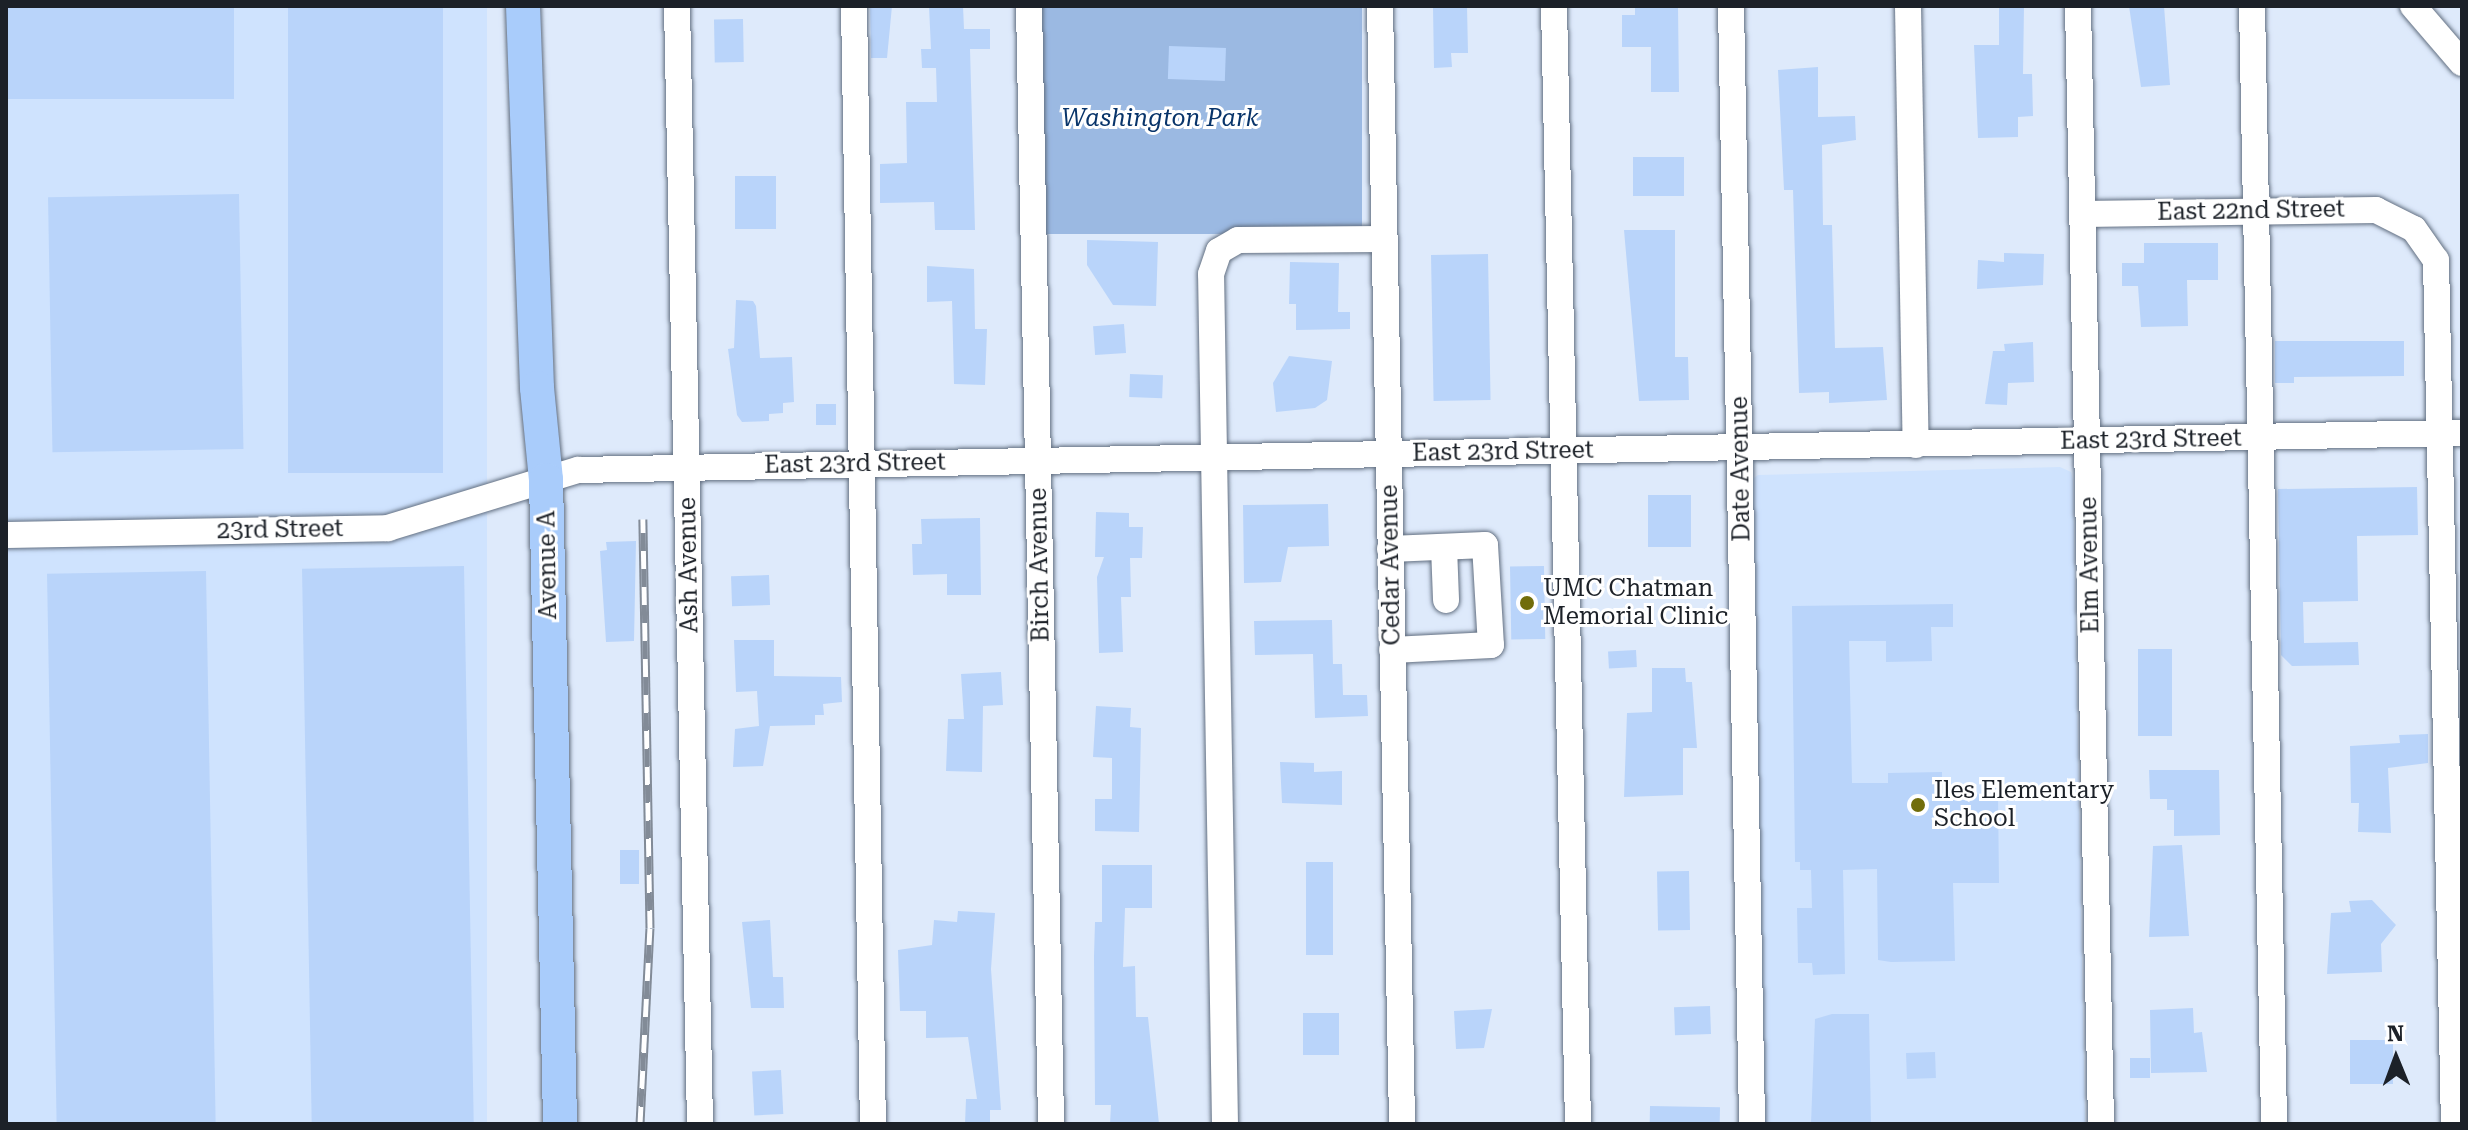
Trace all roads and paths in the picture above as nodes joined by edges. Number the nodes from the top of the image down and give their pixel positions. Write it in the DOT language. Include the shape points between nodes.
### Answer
graph roads {
  1 [pos="523,6"];
  2 [pos="677,6"];
  3 [pos="854,6"];
  4 [pos="1029,6"];
  5 [pos="1380,6"];
  6 [pos="1554,6"];
  7 [pos="1731,6"];
  8 [pos="1908,6"];
  9 [pos="2078,6"];
  10 [pos="2252,6"];
  11 [pos="2413,6"];
  12 [pos="2462,63"];
  13 [pos="2256,211"];
  14 [pos="2083,214"];
  15 [pos="1384,239"];
  16 [pos="2452,433"];
  17 [pos="2260,437"];
  18 [pos="2087,441"];
  19 [pos="1916,445"];
  20 [pos="1741,448"];
  21 [pos="1562,451"];
  22 [pos="1388,454"];
  23 [pos="1214,457"];
  24 [pos="1038,460"];
  25 [pos="863,464"];
  26 [pos="687,467"];
  27 [pos="546,480"];
  28 [pos="6,535"];
  29 [pos="1444,547"];
  30 [pos="1390,549"];
  31 [pos="1446,600"];
  32 [pos="1392,650"];
  33 [pos="2456,959"];
  34 [pos="560,1124"];
  35 [pos="700,1124"];
  36 [pos="873,1124"];
  37 [pos="1051,1124"];
  38 [pos="1225,1124"];
  39 [pos="1402,1124"];
  40 [pos="1578,1124"];
  41 [pos="1752,1124"];
  42 [pos="2101,1124"];
  43 [pos="2274,1124"];
  44 [pos="2454,1124"];
  1 -- 27 [label="main road, Avenue A" via="537,388"];
  2 -- 26 [label="street, Ash Avenue"];
  3 -- 25 [label="street"];
  4 -- 24 [label="street, Birch Avenue"];
  5 -- 15 [label="street, Cedar Avenue"];
  6 -- 21 [label="street"];
  7 -- 20 [label="street, Date Avenue"];
  8 -- 19 [label="street"];
  9 -- 14 [label="street, Elm Avenue"];
  10 -- 13 [label="street"];
  11 -- 12 [label="street"];
  13 -- 14 [label="street, East 22nd Street"];
  13 -- 16 [label="street, East 22nd Street" via="2376,210 2414,229 2428,243 2439,278"];
  13 -- 17 [label="street"];
  14 -- 18 [label="street, Elm Avenue"];
  15 -- 22 [label="street, Cedar Avenue"];
  15 -- 23 [label="street" via="1238,240 1219,251 1210,288"];
  16 -- 17 [label="street, East 23rd Street"];
  16 -- 33 [label="street"];
  17 -- 18 [label="street, East 23rd Street"];
  17 -- 43 [label="street"];
  18 -- 19 [label="street, East 23rd Street"];
  18 -- 42 [label="street, Elm Avenue"];
  19 -- 20 [label="street, East 23rd Street"];
  20 -- 21 [label="street, East 23rd Street"];
  20 -- 41 [label="street, Date Avenue"];
  21 -- 22 [label="street, East 23rd Street"];
  21 -- 40 [label="street"];
  22 -- 23 [label="street, East 23rd Street"];
  22 -- 30 [label="street, Cedar Avenue"];
  23 -- 24 [label="street, East 23rd Street"];
  23 -- 38 [label="street"];
  24 -- 25 [label="street, East 23rd Street"];
  24 -- 37 [label="street, Birch Avenue"];
  25 -- 26 [label="street, East 23rd Street"];
  25 -- 36 [label="street"];
  26 -- 27 [label="street, East 23rd Street" via="578,470"];
  26 -- 35 [label="street, Ash Avenue"];
  27 -- 28 [label="street, 23rd Street" via="388,528"];
  27 -- 34 [label="main road, Avenue A"];
  29 -- 30 [label="street"];
  29 -- 31 [label="street"];
  29 -- 32 [label="street" via="1485,545 1491,645"];
  30 -- 32 [label="street, Cedar Avenue"];
  32 -- 39 [label="street, Cedar Avenue"];
  33 -- 44 [label="street"];
}
